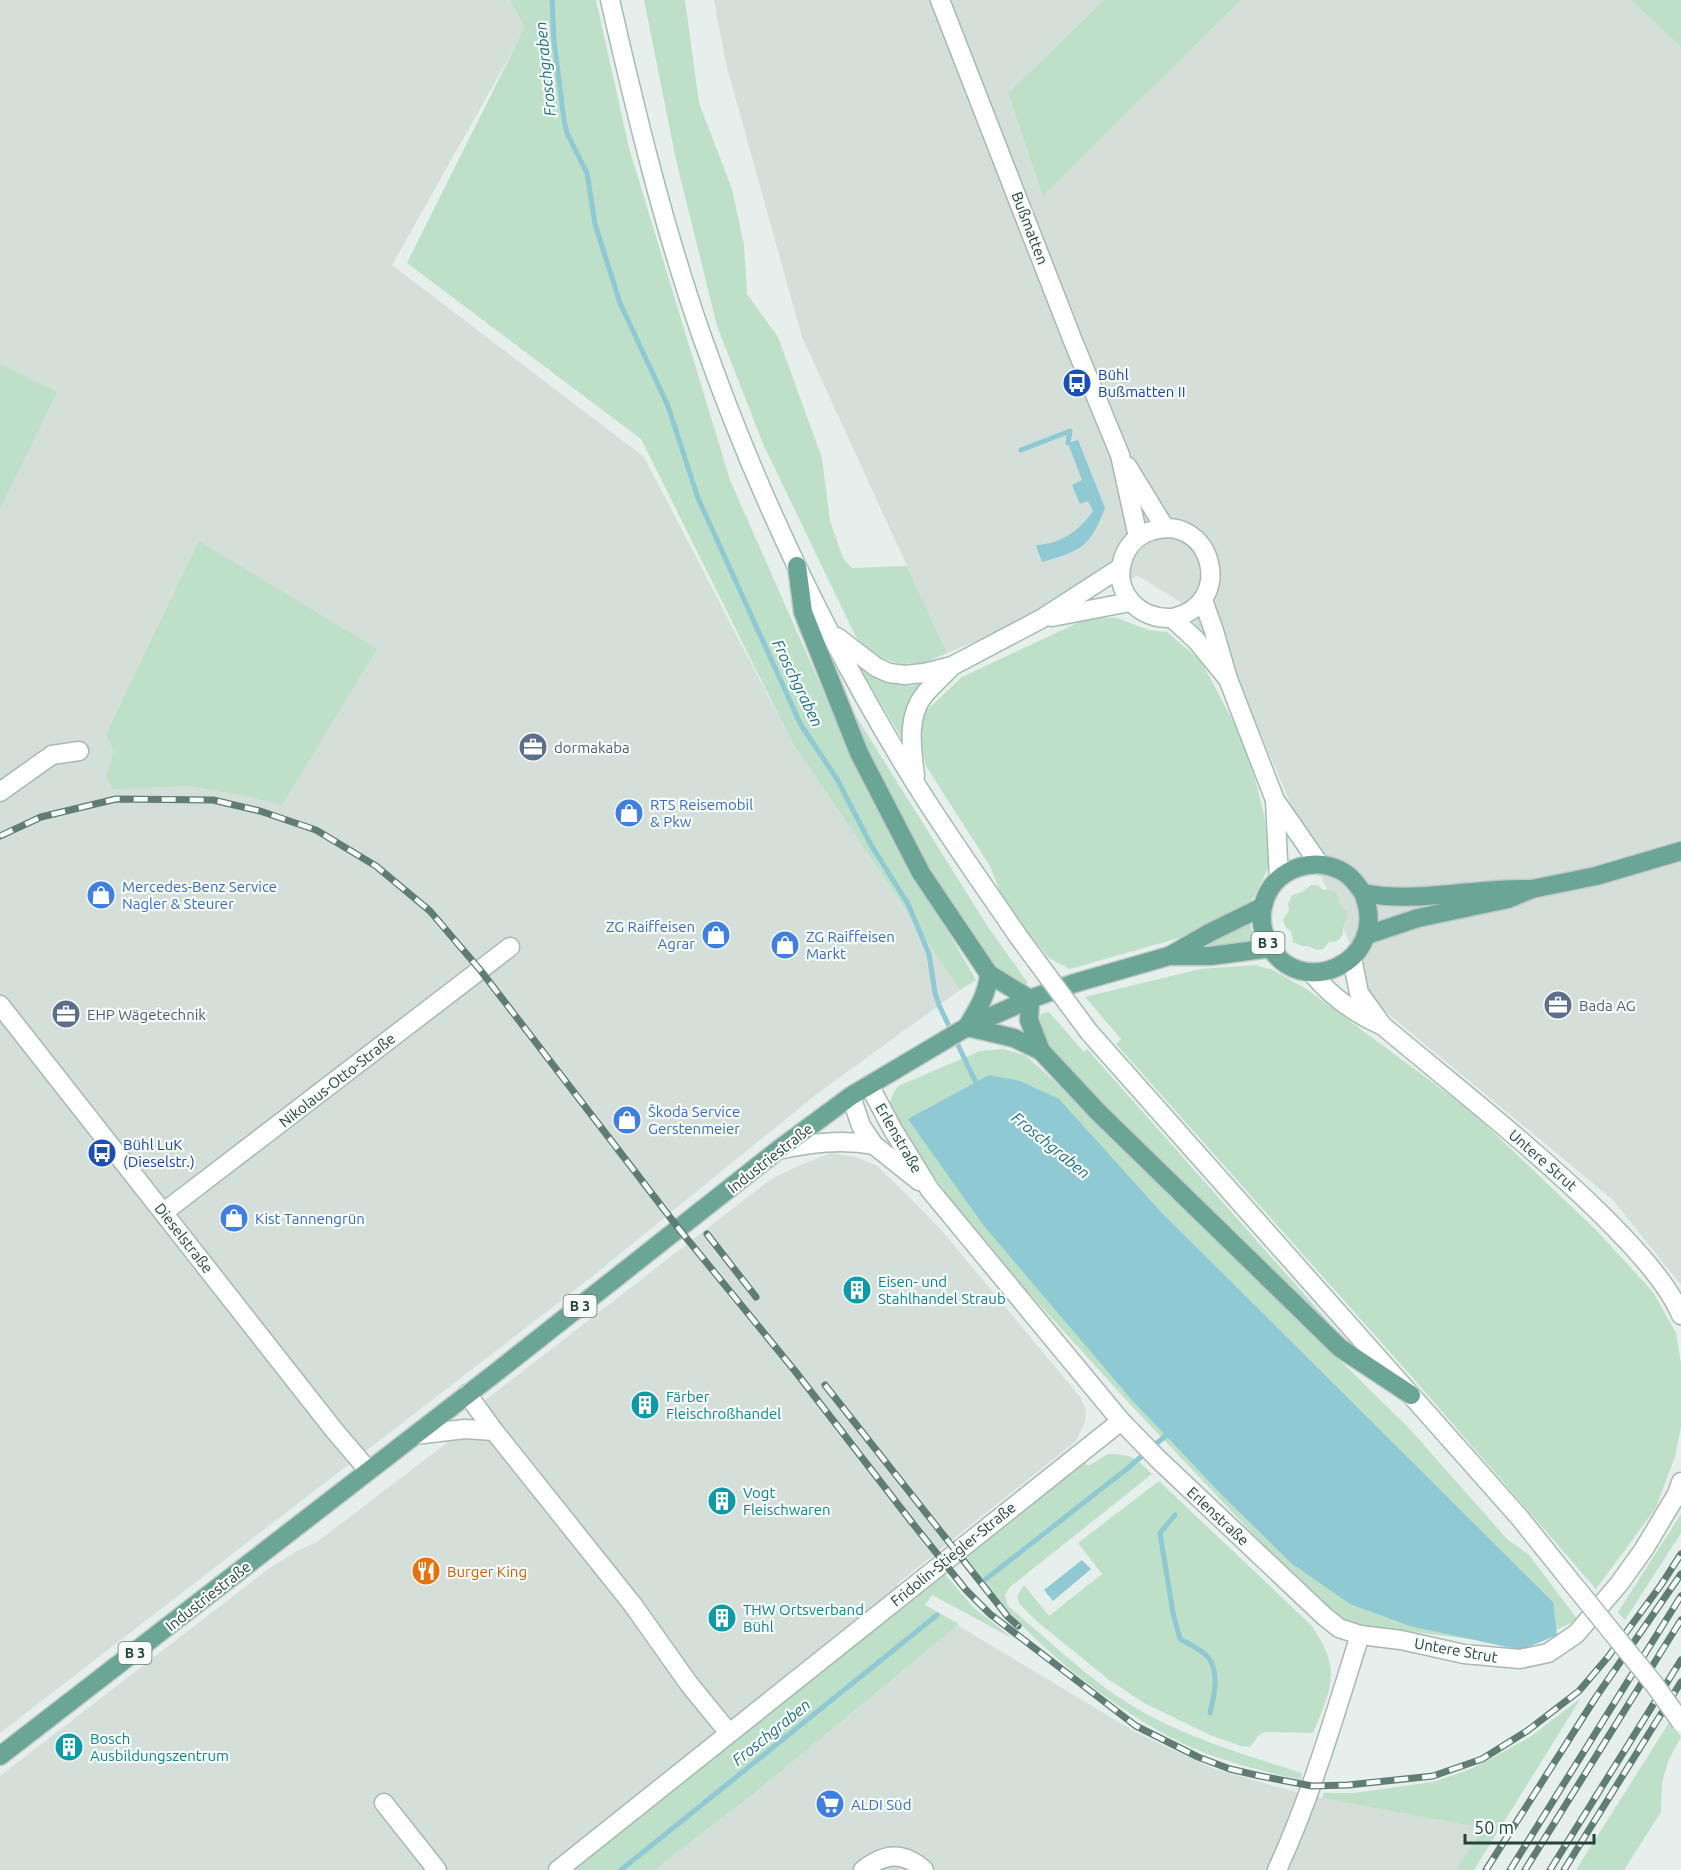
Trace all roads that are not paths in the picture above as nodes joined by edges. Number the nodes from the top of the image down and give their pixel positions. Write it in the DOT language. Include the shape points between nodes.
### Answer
graph roads {
  1 [pos="610,0"];
  2 [pos="940,0"];
  3 [pos="1120,455"];
  4 [pos="1166,528"];
  5 [pos="1138,537"];
  6 [pos="797,566"];
  7 [pos="1120,568"];
  8 [pos="1203,600"];
  9 [pos="1130,602"];
  10 [pos="1172,618"];
  11 [pos="1041,619"];
  12 [pos="831,632"];
  13 [pos="952,666"];
  14 [pos="1228,679"];
  15 [pos="79,751"];
  16 [pos="916,784"];
  17 [pos="0,792"];
  18 [pos="1275,800"];
  19 [pos="1681,851"];
  20 [pos="1320,865"];
  21 [pos="1279,878"];
  22 [pos="1532,890"];
  23 [pos="1363,893"];
  24 [pos="1262,907"];
  25 [pos="1366,936"];
  26 [pos="510,947"];
  27 [pos="1271,948"];
  28 [pos="1169,956"];
  29 [pos="1352,958"];
  30 [pos="1311,972"];
  31 [pos="989,974"];
  32 [pos="1030,999"];
  33 [pos="0,1005"];
  34 [pos="1383,1026"];
  35 [pos="967,1027"];
  36 [pos="1041,1051"];
  37 [pos="869,1085"];
  38 [pos="851,1096"];
  39 [pos="874,1145"];
  40 [pos="778,1150"];
  41 [pos="930,1190"];
  42 [pos="164,1212"];
  43 [pos="1681,1315"];
  44 [pos="467,1394"];
  45 [pos="1411,1395"];
  46 [pos="1121,1421"];
  47 [pos="494,1431"];
  48 [pos="415,1435"];
  49 [pos="368,1470"];
  50 [pos="1681,1482"];
  51 [pos="1360,1635"];
  52 [pos="1681,1722"];
  53 [pos="729,1733"];
  54 [pos="0,1756"];
  55 [pos="384,1803"];
  56 [pos="437,1870"];
  57 [pos="558,1870"];
  58 [pos="863,1870"];
  59 [pos="924,1870"];
  60 [pos="1277,1870"];
  1 -- 6 [label="street" via="660,207 701,335"];
  2 -- 3 [label="street, Bußmatten"];
  3 -- 4 [label="street, Bußmatten"];
  3 -- 5 [label="street, Bußmatten"];
  4 -- 5 [label="street"];
  4 -- 8 [label="street" via="1191,536 1208,557 1210,581"];
  5 -- 7 [label="street" via="1128,548"];
  6 -- 12 [label="street"];
  6 -- 31 [label="main road" via="803,612 860,753 921,873"];
  7 -- 9 [label="street" via="1123,589"];
  7 -- 11 [label="street"];
  8 -- 10 [label="street" via="1189,612"];
  8 -- 14 [label="street"];
  9 -- 10 [label="street" via="1144,614"];
  9 -- 11 [label="street"];
  10 -- 14 [label="street"];
  11 -- 13 [label="street"];
  12 -- 13 [label="street" via="889,673 914,675"];
  12 -- 16 [label="street"];
  13 -- 16 [label="street" via="917,705 912,750"];
  14 -- 18 [label="street"];
  15 -- 17 [label="street" via="52,755"];
  16 -- 45 [label="street, bridge" via="1018,936 1089,1032"];
  18 -- 20 [label="street"];
  18 -- 21 [label="street"];
  19 -- 22 [label="main road"];
  20 -- 21 [label="main road" via="1298,867"];
  20 -- 23 [label="main road" via="1345,874"];
  21 -- 24 [label="main road"];
  22 -- 23 [label="main road" via="1507,888 1419,897"];
  22 -- 25 [label="main road" via="1509,899 1398,924"];
  23 -- 25 [label="main road" via="1369,914"];
  24 -- 27 [label="main road, B 3" via="1263,933"];
  24 -- 28 [label="main road, B 3"];
  25 -- 29 [label="main road"];
  26 -- 42 [label="street, Nikolaus-Otto-Straße"];
  27 -- 28 [label="main road, B 3" via="1210,956"];
  27 -- 30 [label="main road, B 3" via="1287,964"];
  28 -- 32 [label="main road, Industriestraße / B 3"];
  29 -- 30 [label="main road" via="1326,971"];
  29 -- 34 [label="street, Untere Strut" via="1359,993"];
  30 -- 34 [label="street, Untere Strut" via="1359,1016"];
  31 -- 32 [label="main road"];
  31 -- 35 [label="main road" via="986,992"];
  32 -- 35 [label="main road, Industriestraße / B 3"];
  32 -- 36 [label="main road" via="1029,1020"];
  33 -- 42 [label="street, Dieselstraße"];
  34 -- 43 [label="street, Untere Strut" via="1575,1188 1654,1272"];
  35 -- 36 [label="main road" via="1014,1038"];
  35 -- 37 [label="main road, Industriestraße / B 3"];
  36 -- 45 [label="main road" via="1098,1112 1340,1348"];
  37 -- 38 [label="main road, Industriestraße / B 3"];
  37 -- 41 [label="street, Erlenstraße"];
  38 -- 39 [label="street, Erlenstraße" via="861,1126"];
  38 -- 40 [label="main road, Industriestraße / B 3"];
  39 -- 40 [label="street, Erlenstraße" via="834,1141"];
  39 -- 41 [label="street, Erlenstraße"];
  40 -- 44 [label="main road, Industriestraße / B 3"];
  41 -- 46 [label="street, Erlenstraße"];
  42 -- 49 [label="street, Dieselstraße"];
  44 -- 47 [label="street"];
  44 -- 48 [label="main road, Industriestraße / B 3"];
  45 -- 52 [label="street, bridge" via="1520,1518"];
  46 -- 51 [label="street, Erlenstraße" via="1324,1616 1339,1628"];
  46 -- 53 [label="street, Fridolin-Stiegler-Straße"];
  47 -- 48 [label="street, Industriestraße" via="465,1429"];
  47 -- 53 [label="street"];
  48 -- 49 [label="main road, Industriestraße / B 3"];
  49 -- 54 [label="main road, Industriestraße / B 3"];
  50 -- 51 [label="street, Untere Strut" via="1644,1550 1619,1584 1575,1634 1548,1653 1520,1659 1464,1654"];
  51 -- 60 [label="street" via="1309,1795"];
  53 -- 57 [label="street, Fridolin-Stiegler-Straße"];
  55 -- 56 [label="street"];
  58 -- 59 [label="street" via="887,1857 903,1856"];
}
